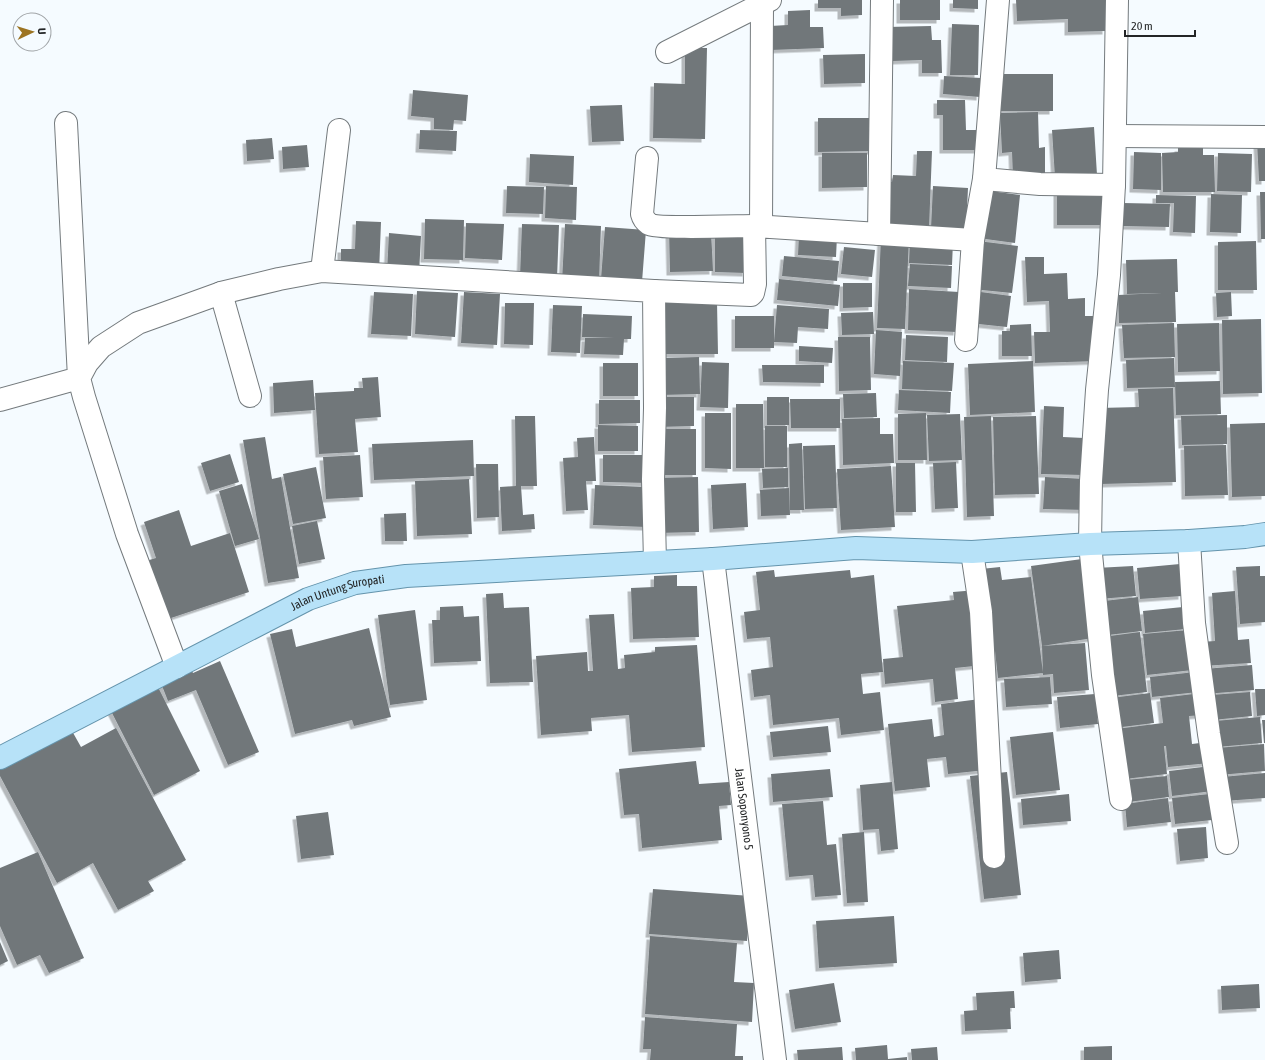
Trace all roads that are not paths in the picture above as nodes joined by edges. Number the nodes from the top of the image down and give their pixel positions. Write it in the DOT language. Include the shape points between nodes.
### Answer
graph roads {
  1 [pos="882,0"];
  2 [pos="998,0"];
  3 [pos="1117,0"];
  4 [pos="766,2"];
  5 [pos="668,52"];
  6 [pos="66,123"];
  7 [pos="339,130"];
  8 [pos="1115,136"];
  9 [pos="1265,137"];
  10 [pos="647,158"];
  11 [pos="984,179"];
  12 [pos="1114,185"];
  13 [pos="758,227"];
  14 [pos="880,234"];
  15 [pos="973,240"];
  16 [pos="322,271"];
  17 [pos="654,291"];
  18 [pos="221,293"];
  19 [pos="966,340"];
  20 [pos="80,378"];
  21 [pos="250,396"];
  22 [pos="0,400"];
  23 [pos="1265,534"];
  24 [pos="1189,541"];
  25 [pos="1090,544"];
  26 [pos="972,552"];
  27 [pos="713,559"];
  28 [pos="655,562"];
  29 [pos="177,667"];
  30 [pos="0,758"];
  31 [pos="1121,798"];
  32 [pos="1228,843"];
  33 [pos="994,857"];
  34 [pos="775,1060"];
  1 -- 14 [label="street"];
  2 -- 11 [label="street"];
  3 -- 8 [label="street"];
  4 -- 5 [label="street"];
  4 -- 13 [label="street"];
  6 -- 20 [label="street"];
  7 -- 16 [label="street"];
  8 -- 9 [label="street"];
  8 -- 12 [label="street"];
  10 -- 13 [label="street" via="642,214 650,224"];
  11 -- 12 [label="street" via="1040,184"];
  11 -- 15 [label="street"];
  12 -- 25 [label="street" via="1109,275 1092,458"];
  13 -- 14 [label="street"];
  13 -- 17 [label="street" via="751,295"];
  14 -- 15 [label="street"];
  15 -- 19 [label="street"];
  16 -- 17 [label="street"];
  16 -- 18 [label="street"];
  17 -- 28 [label="street"];
  18 -- 20 [label="street" via="138,323 100,347 87,363"];
  18 -- 21 [label="street"];
  20 -- 22 [label="street"];
  20 -- 29 [label="street" via="127,534"];
  23 -- 24 [label="main road, Jalan Untung Suropati"];
  24 -- 25 [label="main road, Jalan Untung Suropati"];
  24 -- 32 [label="street" via="1194,623 1209,734"];
  25 -- 26 [label="main road, Jalan Untung Suropati"];
  25 -- 31 [label="street" via="1103,675"];
  26 -- 27 [label="main road, Jalan Untung Suropati" via="856,548"];
  26 -- 33 [label="street" via="982,612"];
  27 -- 28 [label="main road, Jalan Untung Suropati"];
  27 -- 34 [label="street, Jalan Soponyono 5"];
  28 -- 29 [label="main road, Jalan Untung Suropati" via="406,576 356,583 308,599"];
  29 -- 30 [label="main road, Jalan Untung Suropati"];
}
